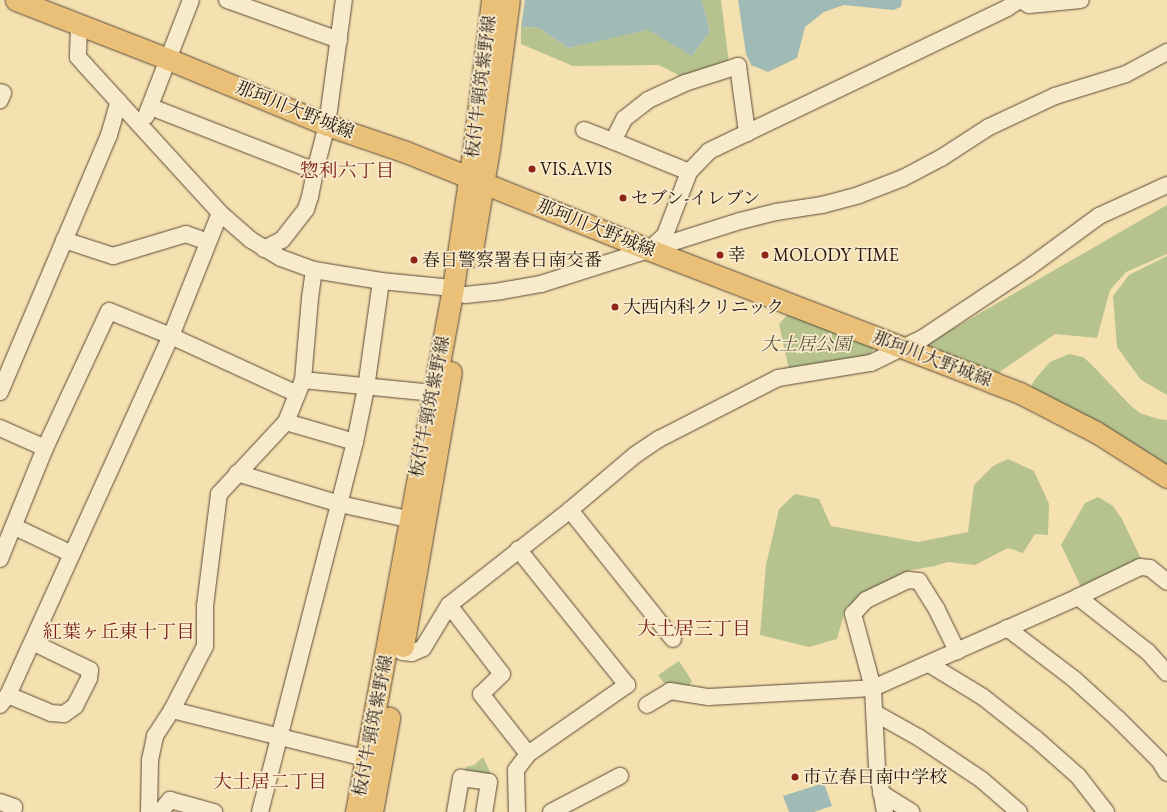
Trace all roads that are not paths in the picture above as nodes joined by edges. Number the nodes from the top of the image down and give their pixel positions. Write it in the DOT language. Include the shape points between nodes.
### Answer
graph roads {
  1 [pos="191,0"];
  2 [pos="227,0"];
  3 [pos="344,0"];
  4 [pos="492,0"];
  5 [pos="509,0"];
  6 [pos="1020,0"];
  7 [pos="1081,0"];
  8 [pos="24,2"];
  9 [pos="79,26"];
  10 [pos="339,40"];
  11 [pos="1167,52"];
  12 [pos="168,58"];
  13 [pos="0,92"];
  14 [pos="0,100"];
  15 [pos="119,101"];
  16 [pos="151,107"];
  17 [pos="327,125"];
  18 [pos="141,126"];
  19 [pos="584,130"];
  20 [pos="747,133"];
  21 [pos="613,141"];
  22 [pos="314,170"];
  23 [pos="689,172"];
  24 [pos="476,180"];
  25 [pos="1167,185"];
  26 [pos="220,214"];
  27 [pos="64,240"];
  28 [pos="208,242"];
  29 [pos="264,249"];
  30 [pos="650,250"];
  31 [pos="314,270"];
  32 [pos="382,281"];
  33 [pos="459,291"];
  34 [pos="171,336"];
  35 [pos="904,347"];
  36 [pos="300,387"];
  37 [pos="366,388"];
  38 [pos="0,392"];
  39 [pos="433,393"];
  40 [pos="286,422"];
  41 [pos="0,428"];
  42 [pos="354,442"];
  43 [pos="45,448"];
  44 [pos="237,473"];
  45 [pos="1167,477"];
  46 [pos="340,504"];
  47 [pos="570,510"];
  48 [pos="416,521"];
  49 [pos="15,527"];
  50 [pos="518,549"];
  51 [pos="72,554"];
  52 [pos="0,560"];
  53 [pos="1167,582"];
  54 [pos="1078,597"];
  55 [pos="449,605"];
  56 [pos="1007,628"];
  57 [pos="673,640"];
  58 [pos="32,642"];
  59 [pos="957,651"];
  60 [pos="402,652"];
  61 [pos="929,664"];
  62 [pos="1167,673"];
  63 [pos="873,688"];
  64 [pos="4,700"];
  65 [pos="647,705"];
  66 [pos="172,710"];
  67 [pos="875,713"];
  68 [pos="280,737"];
  69 [pos="528,754"];
  70 [pos="374,761"];
  71 [pos="1167,773"];
  72 [pos="620,775"];
  73 [pos="881,793"];
  74 [pos="0,802"];
  75 [pos="13,812"];
  76 [pos="149,812"];
  77 [pos="160,812"];
  78 [pos="214,812"];
  79 [pos="260,812"];
  80 [pos="356,812"];
  81 [pos="372,812"];
  82 [pos="454,812"];
  83 [pos="484,812"];
  84 [pos="517,812"];
  85 [pos="551,812"];
  86 [pos="885,812"];
  87 [pos="911,812"];
  88 [pos="1019,812"];
  89 [pos="1106,812"];
  1 -- 12 [label="street"];
  2 -- 10 [label="street"];
  3 -- 10 [label="street"];
  4 -- 24 [label="main road, 板付牛頸筑紫野線" via="475,137"];
  5 -- 24 [label="main road, 板付牛頸筑紫野線"];
  6 -- 7 [label="street" via="1030,5"];
  6 -- 20 [label="street"];
  8 -- 9 [label="main road, 那珂川大野城線"];
  9 -- 12 [label="main road, 那珂川大野城線"];
  9 -- 15 [label="street" via="78,57"];
  10 -- 17 [label="street"];
  11 -- 30 [label="street" via="1126,74 1055,96 989,127 941,158 903,178 859,195 822,205 776,212"];
  12 -- 16 [label="street"];
  12 -- 17 [label="main road, 那珂川大野城線"];
  13 -- 14 [label="street" via="3,93"];
  15 -- 18 [label="street"];
  15 -- 27 [label="street" via="109,135"];
  16 -- 18 [label="street"];
  16 -- 22 [label="street"];
  17 -- 22 [label="street"];
  17 -- 24 [label="main road, 那珂川大野城線" via="406,152"];
  18 -- 26 [label="street"];
  19 -- 21 [label="street"];
  20 -- 21 [label="street" via="738,66 685,82 648,100 624,120"];
  20 -- 23 [label="street" via="709,151"];
  21 -- 23 [label="street"];
  22 -- 29 [label="street" via="306,209 282,240"];
  23 -- 30 [label="street" via="665,235"];
  24 -- 30 [label="main road, 那珂川大野城線"];
  24 -- 33 [label="main road, 板付牛頸筑紫野線"];
  25 -- 35 [label="street" via="1099,216 1022,272 923,338"];
  26 -- 28 [label="street"];
  26 -- 29 [label="street"];
  27 -- 28 [label="street" via="113,256 186,234"];
  27 -- 38 [label="street"];
  28 -- 34 [label="street"];
  29 -- 31 [label="street"];
  30 -- 33 [label="street" via="541,284 501,291"];
  30 -- 35 [label="main road, 那珂川大野城線"];
  31 -- 32 [label="street"];
  31 -- 36 [label="street"];
  32 -- 33 [label="street"];
  32 -- 37 [label="street"];
  33 -- 39 [label="main road, 板付牛頸筑紫野線"];
  33 -- 48 [label="main road, 板付牛頸筑紫野線"];
  34 -- 36 [label="street"];
  34 -- 43 [label="street" via="109,311"];
  34 -- 51 [label="street"];
  35 -- 45 [label="main road, 那珂川大野城線" via="1020,394 1096,432"];
  35 -- 47 [label="street" via="871,363 778,378 659,439 635,455"];
  36 -- 37 [label="street"];
  36 -- 40 [label="street"];
  37 -- 39 [label="street"];
  37 -- 42 [label="street"];
  39 -- 48 [label="main road, 板付牛頸筑紫野線"];
  40 -- 42 [label="street"];
  40 -- 44 [label="street"];
  41 -- 43 [label="street"];
  42 -- 46 [label="street"];
  43 -- 49 [label="street"];
  44 -- 46 [label="street"];
  44 -- 66 [label="street" via="219,494 205,606 206,646"];
  46 -- 48 [label="street"];
  46 -- 68 [label="street"];
  47 -- 50 [label="street"];
  47 -- 57 [label="street"];
  48 -- 60 [label="main road, 板付牛頸筑紫野線"];
  48 -- 70 [label="main road, 板付牛頸筑紫野線" via="387,654"];
  49 -- 51 [label="street"];
  49 -- 52 [label="street"];
  50 -- 55 [label="street"];
  50 -- 69 [label="street" via="627,685"];
  51 -- 58 [label="street"];
  53 -- 54 [label="street" via="1150,568 1140,567"];
  54 -- 56 [label="street"];
  54 -- 62 [label="street" via="1148,652"];
  55 -- 60 [label="street" via="422,648 412,653"];
  55 -- 69 [label="street" via="502,674 481,694"];
  56 -- 59 [label="street"];
  56 -- 71 [label="street" via="1074,679 1159,760"];
  58 -- 64 [label="street"];
  58 -- 64 [label="street" via="90,670 89,678 75,706 64,714"];
  59 -- 61 [label="street"];
  59 -- 63 [label="street" via="919,581 908,580 866,600 853,614"];
  60 -- 70 [label="main road, 板付牛頸筑紫野線"];
  61 -- 63 [label="street"];
  61 -- 89 [label="street" via="983,697 1035,738 1078,776"];
  63 -- 65 [label="street" via="709,698 670,691"];
  63 -- 67 [label="street"];
  66 -- 68 [label="street"];
  66 -- 76 [label="street" via="155,736 150,760"];
  67 -- 73 [label="street" via="877,768"];
  67 -- 88 [label="street" via="918,737 969,771"];
  68 -- 70 [label="street"];
  68 -- 79 [label="street"];
  69 -- 84 [label="street" via="516,770"];
  70 -- 80 [label="main road, 板付牛頸筑紫野線"];
  70 -- 81 [label="main road, 板付牛頸筑紫野線"];
  72 -- 85 [label="street"];
  73 -- 86 [label="street"];
  73 -- 87 [label="street"];
  74 -- 75 [label="street" via="14,807"];
  77 -- 78 [label="street" via="170,800"];
  82 -- 83 [label="street" via="461,778 489,782"];
}
